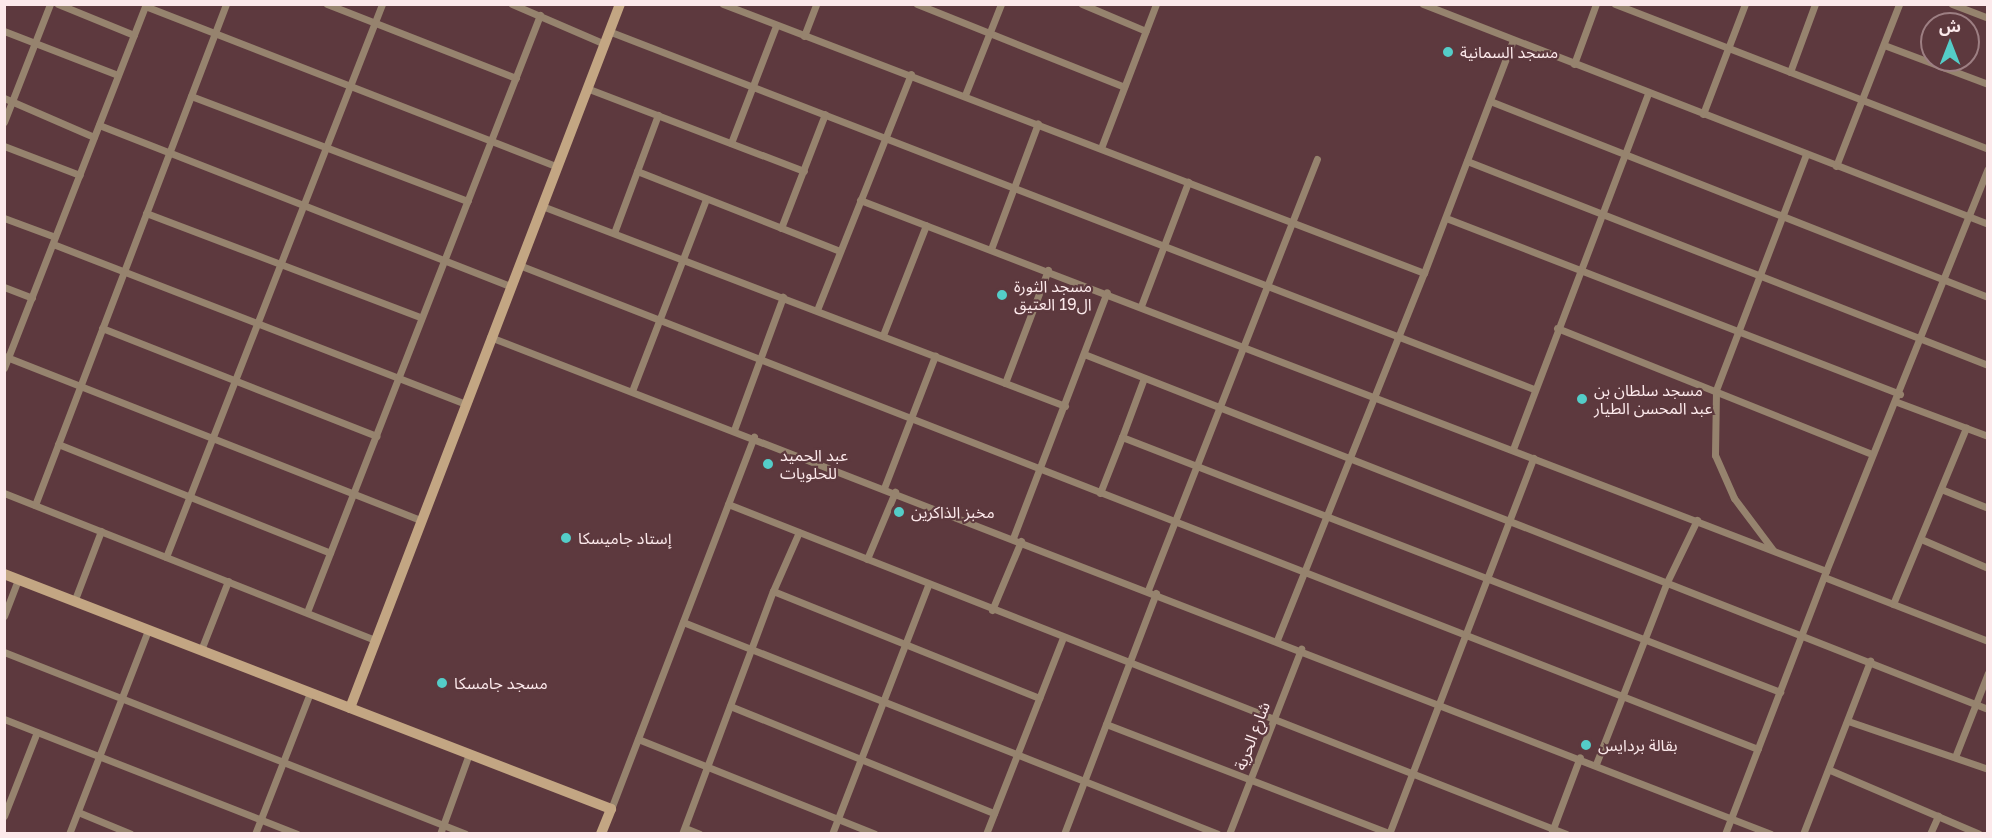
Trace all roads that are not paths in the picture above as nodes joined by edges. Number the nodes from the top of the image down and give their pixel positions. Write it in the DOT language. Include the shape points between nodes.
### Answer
graph roads {
  1 [pos="50,4"];
  2 [pos="58,4"];
  3 [pos="226,4"];
  4 [pos="327,4"];
  5 [pos="382,4"];
  6 [pos="512,4"];
  7 [pos="620,4"];
  8 [pos="723,4"];
  9 [pos="816,4"];
  10 [pos="917,4"];
  11 [pos="1001,4"];
  12 [pos="1082,4"];
  13 [pos="1156,4"];
  14 [pos="1596,4"];
  15 [pos="1615,4"];
  16 [pos="1745,4"];
  17 [pos="1815,4"];
  18 [pos="1899,4"];
  19 [pos="1952,4"];
  20 [pos="145,5"];
  21 [pos="1424,5"];
  22 [pos="540,15"];
  23 [pos="1988,18"];
  24 [pos="375,23"];
  25 [pos="776,26"];
  26 [pos="4,31"];
  27 [pos="991,31"];
  28 [pos="1146,31"];
  29 [pos="610,32"];
  30 [pos="215,33"];
  31 [pos="134,35"];
  32 [pos="804,36"];
  33 [pos="1513,40"];
  34 [pos="35,43"];
  35 [pos="605,44"];
  36 [pos="1884,45"];
  37 [pos="1728,48"];
  38 [pos="1574,64"];
  39 [pos="1790,72"];
  40 [pos="911,74"];
  41 [pos="118,75"];
  42 [pos="516,78"];
  43 [pos="1988,84"];
  44 [pos="350,86"];
  45 [pos="753,86"];
  46 [pos="1124,87"];
  47 [pos="589,89"];
  48 [pos="1648,93"];
  49 [pos="965,95"];
  50 [pos="191,96"];
  51 [pos="4,98"];
  52 [pos="1862,100"];
  53 [pos="13,102"];
  54 [pos="1490,102"];
  55 [pos="825,114"];
  56 [pos="1702,114"];
  57 [pos="658,115"];
  58 [pos="4,122"];
  59 [pos="1038,123"];
  60 [pos="99,125"];
  61 [pos="94,137"];
  62 [pos="885,137"];
  63 [pos="492,141"];
  64 [pos="731,143"];
  65 [pos="4,146"];
  66 [pos="326,148"];
  67 [pos="1101,148"];
  68 [pos="1988,149"];
  69 [pos="169,153"];
  70 [pos="1625,154"];
  71 [pos="1806,154"];
  72 [pos="1317,159"];
  73 [pos="1467,161"];
  74 [pos="1836,166"];
  75 [pos="557,167"];
  76 [pos="1988,169"];
  77 [pos="637,171"];
  78 [pos="804,171"];
  79 [pos="80,175"];
  80 [pos="1188,182"];
  81 [pos="1014,187"];
  82 [pos="706,199"];
  83 [pos="860,200"];
  84 [pos="468,201"];
  85 [pos="303,205"];
  86 [pos="542,206"];
  87 [pos="146,213"];
  88 [pos="1602,213"];
  89 [pos="1781,215"];
  90 [pos="1969,217"];
  91 [pos="4,218"];
  92 [pos="1446,218"];
  93 [pos="1292,222"];
  94 [pos="1988,224"];
  95 [pos="926,225"];
  96 [pos="781,228"];
  97 [pos="614,233"];
  98 [pos="54,240"];
  99 [pos="1164,245"];
  100 [pos="991,249"];
  101 [pos="840,251"];
  102 [pos="445,260"];
  103 [pos="682,261"];
  104 [pos="280,264"];
  105 [pos="519,265"];
  106 [pos="1048,270"];
  107 [pos="1580,270"];
  108 [pos="124,271"];
  109 [pos="1425,273"];
  110 [pos="1758,274"];
  111 [pos="1944,280"];
  112 [pos="1267,285"];
  113 [pos="510,286"];
  114 [pos="4,287"];
  115 [pos="1107,292"];
  116 [pos="783,297"];
  117 [pos="1988,297"];
  118 [pos="32,298"];
  119 [pos="1141,306"];
  120 [pos="817,310"];
  121 [pos="420,317"];
  122 [pos="657,319"];
  123 [pos="258,322"];
  124 [pos="102,328"];
  125 [pos="1557,328"];
  126 [pos="1738,330"];
  127 [pos="883,335"];
  128 [pos="490,337"];
  129 [pos="1399,337"];
  130 [pos="1922,338"];
  131 [pos="1244,345"];
  132 [pos="1084,354"];
  133 [pos="935,356"];
  134 [pos="6,357"];
  135 [pos="760,360"];
  136 [pos="1988,365"];
  137 [pos="4,368"];
  138 [pos="399,377"];
  139 [pos="1144,378"];
  140 [pos="235,381"];
  141 [pos="1005,382"];
  142 [pos="80,385"];
  143 [pos="1534,389"];
  144 [pos="1716,390"];
  145 [pos="632,391"];
  146 [pos="1900,394"];
  147 [pos="1376,396"];
  148 [pos="1897,402"];
  149 [pos="465,404"];
  150 [pos="1065,406"];
  151 [pos="1219,407"];
  152 [pos="911,418"];
  153 [pos="1966,428"];
  154 [pos="734,430"];
  155 [pos="376,436"];
  156 [pos="1988,436"];
  157 [pos="213,437"];
  158 [pos="754,437"];
  159 [pos="1122,437"];
  160 [pos="58,444"];
  161 [pos="1513,449"];
  162 [pos="1872,454"];
  163 [pos="1351,458"];
  164 [pos="1533,458"];
  165 [pos="1040,468"];
  166 [pos="1196,468"];
  167 [pos="884,488"];
  168 [pos="1941,489"];
  169 [pos="895,492"];
  170 [pos="353,493"];
  171 [pos="1100,493"];
  172 [pos="4,494"];
  173 [pos="189,496"];
  174 [pos="728,504"];
  175 [pos="34,505"];
  176 [pos="1988,508"];
  177 [pos="1326,517"];
  178 [pos="421,520"];
  179 [pos="1697,520"];
  180 [pos="1174,522"];
  181 [pos="1510,522"];
  182 [pos="101,531"];
  183 [pos="799,532"];
  184 [pos="1013,537"];
  185 [pos="1921,539"];
  186 [pos="1021,541"];
  187 [pos="1773,550"];
  188 [pos="330,553"];
  189 [pos="166,557"];
  190 [pos="867,559"];
  191 [pos="1988,568"];
  192 [pos="1304,573"];
  193 [pos="4,574"];
  194 [pos="1825,574"];
  195 [pos="18,579"];
  196 [pos="1487,579"];
  197 [pos="228,581"];
  198 [pos="1667,582"];
  199 [pos="928,585"];
  200 [pos="1148,590"];
  201 [pos="773,591"];
  202 [pos="1156,593"];
  203 [pos="74,602"];
  204 [pos="1893,604"];
  205 [pos="992,610"];
  206 [pos="307,612"];
  207 [pos="4,616"];
  208 [pos="683,622"];
  209 [pos="148,630"];
  210 [pos="1464,634"];
  211 [pos="1802,636"];
  212 [pos="1063,638"];
  213 [pos="1647,639"];
  214 [pos="375,640"];
  215 [pos="1277,640"];
  216 [pos="1988,641"];
  217 [pos="904,646"];
  218 [pos="1301,649"];
  219 [pos="201,650"];
  220 [pos="750,650"];
  221 [pos="4,652"];
  222 [pos="1870,661"];
  223 [pos="1130,662"];
  224 [pos="1988,674"];
  225 [pos="1780,692"];
  226 [pos="310,693"];
  227 [pos="1623,695"];
  228 [pos="123,697"];
  229 [pos="1039,698"];
  230 [pos="1440,702"];
  231 [pos="883,704"];
  232 [pos="1976,704"];
  233 [pos="730,706"];
  234 [pos="350,708"];
  235 [pos="1988,709"];
  236 [pos="4,719"];
  237 [pos="1272,720"];
  238 [pos="1848,722"];
  239 [pos="1106,724"];
  240 [pos="37,732"];
  241 [pos="638,739"];
  242 [pos="1758,749"];
  243 [pos="1016,753"];
  244 [pos="100,754"];
  245 [pos="469,754"];
  246 [pos="1580,757"];
  247 [pos="1955,757"];
  248 [pos="860,761"];
  249 [pos="283,762"];
  250 [pos="1596,764"];
  251 [pos="707,765"];
  252 [pos="1988,769"];
  253 [pos="1830,770"];
  254 [pos="1412,773"];
  255 [pos="1250,779"];
  256 [pos="1085,781"];
  257 [pos="4,787"];
  258 [pos="14,791"];
  259 [pos="611,809"];
  260 [pos="78,812"];
  261 [pos="994,813"];
  262 [pos="4,816"];
  263 [pos="1938,816"];
  264 [pos="1731,818"];
  265 [pos="838,819"];
  266 [pos="260,820"];
  267 [pos="443,826"];
  268 [pos="684,831"];
  269 [pos="1552,831"];
  270 [pos="1390,833"];
  271 [pos="1977,833"];
  272 [pos="69,834"];
  273 [pos="131,834"];
  274 [pos="255,834"];
  275 [pos="297,834"];
  276 [pos="440,834"];
  277 [pos="465,834"];
  278 [pos="602,834"];
  279 [pos="700,834"];
  280 [pos="832,834"];
  281 [pos="875,834"];
  282 [pos="986,834"];
  283 [pos="1064,834"];
  284 [pos="1218,834"];
  285 [pos="1229,834"];
  286 [pos="1566,834"];
  287 [pos="1725,834"];
  288 [pos="1771,834"];
  289 [pos="1803,834"];
  290 [pos="1930,834"];
  1 -- 34 [label="street"];
  2 -- 31 [label="street"];
  3 -- 30 [label="street"];
  4 -- 24 [label="street"];
  5 -- 24 [label="street"];
  6 -- 22 [label="street"];
  7 -- 29 [label="street"];
  8 -- 25 [label="street"];
  9 -- 32 [label="street"];
  10 -- 27 [label="street"];
  11 -- 27 [label="street"];
  12 -- 28 [label="street"];
  13 -- 28 [label="street"];
  14 -- 38 [label="street"];
  15 -- 37 [label="street"];
  16 -- 37 [label="street"];
  17 -- 39 [label="street"];
  18 -- 36 [label="street"];
  19 -- 23 [label="street"];
  20 -- 30 [label="street"];
  20 -- 31 [label="street"];
  21 -- 33 [label="street"];
  22 -- 35 [label="street"];
  22 -- 42 [label="street"];
  24 -- 42 [label="street"];
  24 -- 44 [label="street"];
  25 -- 32 [label="street"];
  25 -- 45 [label="street"];
  26 -- 34 [label="street"];
  27 -- 46 [label="street"];
  27 -- 49 [label="street"];
  28 -- 46 [label="street"];
  29 -- 35 [label="street"];
  29 -- 45 [label="street"];
  30 -- 44 [label="street"];
  30 -- 50 [label="street"];
  31 -- 41 [label="street"];
  32 -- 40 [label="street"];
  33 -- 38 [label="street"];
  33 -- 54 [label="street"];
  34 -- 41 [label="street"];
  34 -- 53 [label="street"];
  35 -- 47 [label="street"];
  36 -- 43 [label="street"];
  36 -- 52 [label="street"];
  37 -- 39 [label="street"];
  37 -- 56 [label="street"];
  38 -- 48 [label="street"];
  39 -- 52 [label="street"];
  40 -- 49 [label="street"];
  40 -- 62 [label="street"];
  41 -- 60 [label="street"];
  42 -- 63 [label="street"];
  44 -- 63 [label="street"];
  44 -- 66 [label="street"];
  45 -- 55 [label="street"];
  45 -- 64 [label="street"];
  46 -- 67 [label="street"];
  47 -- 57 [label="street"];
  47 -- 75 [label="street"];
  48 -- 56 [label="street"];
  48 -- 70 [label="street"];
  49 -- 59 [label="street"];
  50 -- 66 [label="street"];
  50 -- 69 [label="street"];
  51 -- 53 [label="street"];
  52 -- 68 [label="street"];
  52 -- 74 [label="street"];
  53 -- 58 [label="street"];
  53 -- 61 [label="street"];
  54 -- 70 [label="street"];
  54 -- 73 [label="street"];
  55 -- 62 [label="street"];
  55 -- 78 [label="street"];
  56 -- 71 [label="street"];
  57 -- 64 [label="street"];
  57 -- 77 [label="street"];
  59 -- 67 [label="street"];
  59 -- 81 [label="street"];
  60 -- 61 [label="street"];
  60 -- 69 [label="street"];
  61 -- 79 [label="street"];
  62 -- 81 [label="street"];
  62 -- 83 [label="street"];
  63 -- 75 [label="street"];
  63 -- 84 [label="street"];
  64 -- 78 [label="street"];
  65 -- 79 [label="street"];
  66 -- 84 [label="street"];
  66 -- 85 [label="street"];
  67 -- 80 [label="street"];
  69 -- 85 [label="street"];
  69 -- 87 [label="street"];
  70 -- 88 [label="street"];
  70 -- 89 [label="street"];
  71 -- 74 [label="street"];
  71 -- 89 [label="street"];
  72 -- 93 [label="street"];
  73 -- 88 [label="street"];
  73 -- 92 [label="street"];
  74 -- 90 [label="street"];
  75 -- 86 [label="street"];
  76 -- 90 [label="street"];
  77 -- 82 [label="street"];
  77 -- 97 [label="street"];
  78 -- 96 [label="street"];
  79 -- 98 [label="street"];
  80 -- 93 [label="street"];
  80 -- 99 [label="street"];
  81 -- 99 [label="street"];
  81 -- 100 [label="street"];
  82 -- 96 [label="street"];
  82 -- 103 [label="street"];
  83 -- 95 [label="street"];
  83 -- 101 [label="street"];
  84 -- 102 [label="street"];
  85 -- 102 [label="street"];
  85 -- 104 [label="street"];
  86 -- 97 [label="street"];
  86 -- 105 [label="street"];
  87 -- 104 [label="street"];
  87 -- 108 [label="street"];
  88 -- 107 [label="street"];
  88 -- 110 [label="street"];
  89 -- 110 [label="street"];
  89 -- 111 [label="street"];
  90 -- 94 [label="street"];
  90 -- 111 [label="street"];
  91 -- 98 [label="street"];
  92 -- 107 [label="street"];
  92 -- 109 [label="street"];
  93 -- 109 [label="street"];
  93 -- 112 [label="street"];
  95 -- 100 [label="street"];
  95 -- 127 [label="street"];
  96 -- 101 [label="street"];
  97 -- 103 [label="street"];
  98 -- 108 [label="street"];
  98 -- 118 [label="street"];
  99 -- 112 [label="street"];
  99 -- 119 [label="street"];
  100 -- 106 [label="street"];
  101 -- 120 [label="street"];
  102 -- 113 [label="street"];
  102 -- 121 [label="street"];
  103 -- 116 [label="street"];
  103 -- 122 [label="street"];
  104 -- 121 [label="street"];
  104 -- 123 [label="street"];
  105 -- 113 [label="street"];
  105 -- 122 [label="street"];
  106 -- 115 [label="street"];
  106 -- 141 [label="street"];
  107 -- 125 [label="street"];
  107 -- 126 [label="street"];
  108 -- 123 [label="street"];
  108 -- 124 [label="street"];
  109 -- 129 [label="street"];
  110 -- 126 [label="street"];
  110 -- 130 [label="street"];
  111 -- 117 [label="street"];
  111 -- 130 [label="street"];
  112 -- 129 [label="street"];
  112 -- 131 [label="street"];
  113 -- 128 [label="street"];
  114 -- 118 [label="street"];
  115 -- 119 [label="street"];
  115 -- 132 [label="street"];
  116 -- 120 [label="street"];
  116 -- 135 [label="street"];
  118 -- 134 [label="street"];
  119 -- 131 [label="street"];
  120 -- 127 [label="street"];
  121 -- 138 [label="street"];
  122 -- 135 [label="street"];
  122 -- 145 [label="street"];
  123 -- 138 [label="street"];
  123 -- 140 [label="street"];
  124 -- 140 [label="street"];
  124 -- 142 [label="street"];
  125 -- 143 [label="street"];
  125 -- 144 [label="street"];
  126 -- 144 [label="street"];
  126 -- 146 [label="street"];
  127 -- 133 [label="street"];
  128 -- 145 [label="street"];
  128 -- 149 [label="street"];
  129 -- 143 [label="street"];
  129 -- 147 [label="street"];
  130 -- 136 [label="street"];
  130 -- 146 [label="street"];
  131 -- 147 [label="street"];
  131 -- 151 [label="street"];
  132 -- 139 [label="street"];
  132 -- 150 [label="street"];
  133 -- 141 [label="street"];
  133 -- 152 [label="street"];
  134 -- 137 [label="street"];
  134 -- 142 [label="street"];
  135 -- 152 [label="street"];
  135 -- 154 [label="street"];
  138 -- 149 [label="street"];
  138 -- 155 [label="street"];
  139 -- 151 [label="street"];
  139 -- 159 [label="street"];
  140 -- 155 [label="street"];
  140 -- 157 [label="street"];
  141 -- 150 [label="street"];
  142 -- 157 [label="street"];
  142 -- 160 [label="street"];
  143 -- 161 [label="street"];
  144 -- 162 [label="street"];
  144 -- 187 [label="street" via="1715,455 1734,498"];
  145 -- 154 [label="street"];
  146 -- 148 [label="street"];
  147 -- 161 [label="street"];
  147 -- 163 [label="street"];
  148 -- 153 [label="street"];
  148 -- 162 [label="street"];
  149 -- 178 [label="street"];
  150 -- 165 [label="street"];
  151 -- 163 [label="street"];
  151 -- 166 [label="street"];
  152 -- 165 [label="street"];
  152 -- 167 [label="street"];
  153 -- 156 [label="street"];
  153 -- 168 [label="street"];
  154 -- 158 [label="street"];
  155 -- 170 [label="street"];
  157 -- 170 [label="street"];
  157 -- 173 [label="street"];
  158 -- 167 [label="street"];
  158 -- 174 [label="street"];
  159 -- 166 [label="street"];
  159 -- 171 [label="street"];
  160 -- 173 [label="street"];
  160 -- 175 [label="street"];
  161 -- 164 [label="street"];
  162 -- 194 [label="street"];
  163 -- 177 [label="street"];
  163 -- 181 [label="street"];
  164 -- 179 [label="street"];
  164 -- 181 [label="street"];
  165 -- 171 [label="street"];
  165 -- 184 [label="street"];
  166 -- 177 [label="street"];
  166 -- 180 [label="street"];
  167 -- 169 [label="street"];
  168 -- 176 [label="street"];
  168 -- 185 [label="street"];
  169 -- 184 [label="street"];
  169 -- 190 [label="street"];
  170 -- 178 [label="street"];
  170 -- 188 [label="street"];
  171 -- 180 [label="street"];
  172 -- 175 [label="street"];
  173 -- 188 [label="street"];
  173 -- 189 [label="street"];
  174 -- 183 [label="street"];
  174 -- 208 [label="street"];
  175 -- 182 [label="street"];
  177 -- 192 [label="street"];
  177 -- 196 [label="street"];
  178 -- 214 [label="street"];
  179 -- 187 [label="street"];
  179 -- 198 [label="street"];
  180 -- 192 [label="street"];
  180 -- 200 [label="street"];
  181 -- 196 [label="street"];
  181 -- 198 [label="street"];
  182 -- 189 [label="street"];
  182 -- 203 [label="street"];
  183 -- 190 [label="street"];
  183 -- 201 [label="street"];
  184 -- 186 [label="street"];
  185 -- 191 [label="street"];
  185 -- 204 [label="street"];
  186 -- 200 [label="street"];
  186 -- 205 [label="street"];
  187 -- 194 [label="street"];
  188 -- 206 [label="street"];
  189 -- 197 [label="street"];
  190 -- 199 [label="street"];
  192 -- 210 [label="street"];
  192 -- 215 [label="street"];
  193 -- 195 [label="street"];
  194 -- 204 [label="street"];
  194 -- 211 [label="street"];
  195 -- 203 [label="street"];
  195 -- 207 [label="street"];
  196 -- 210 [label="street"];
  196 -- 213 [label="street"];
  197 -- 206 [label="street"];
  197 -- 219 [label="street"];
  198 -- 211 [label="street"];
  198 -- 213 [label="street"];
  199 -- 205 [label="street"];
  199 -- 217 [label="street"];
  200 -- 202 [label="street"];
  201 -- 217 [label="street"];
  201 -- 220 [label="street"];
  202 -- 215 [label="street"];
  202 -- 223 [label="street"];
  203 -- 209 [label="street"];
  204 -- 216 [label="street"];
  205 -- 212 [label="street"];
  206 -- 214 [label="street"];
  208 -- 220 [label="street"];
  208 -- 241 [label="street"];
  209 -- 219 [label="street"];
  209 -- 228 [label="street"];
  210 -- 227 [label="street"];
  210 -- 230 [label="street"];
  211 -- 222 [label="street"];
  211 -- 225 [label="street"];
  212 -- 223 [label="street"];
  212 -- 229 [label="street"];
  213 -- 225 [label="street"];
  213 -- 227 [label="street"];
  214 -- 234 [label="street"];
  215 -- 218 [label="street"];
  217 -- 229 [label="street"];
  217 -- 231 [label="street"];
  218 -- 230 [label="street"];
  218 -- 237 [label="street, شارع الحرية"];
  219 -- 226 [label="street"];
  220 -- 231 [label="street"];
  220 -- 233 [label="street"];
  221 -- 228 [label="street"];
  222 -- 232 [label="street"];
  222 -- 238 [label="street"];
  223 -- 237 [label="street"];
  223 -- 239 [label="street"];
  224 -- 232 [label="street"];
  225 -- 242 [label="street"];
  226 -- 234 [label="street"];
  226 -- 249 [label="street"];
  227 -- 242 [label="street"];
  227 -- 250 [label="street"];
  228 -- 244 [label="street"];
  228 -- 249 [label="street"];
  229 -- 243 [label="street"];
  230 -- 246 [label="street"];
  230 -- 254 [label="street"];
  231 -- 243 [label="street"];
  231 -- 248 [label="street"];
  232 -- 235 [label="street"];
  232 -- 247 [label="street"];
  233 -- 248 [label="street"];
  233 -- 251 [label="street"];
  234 -- 245 [label="street"];
  236 -- 240 [label="street"];
  237 -- 254 [label="street"];
  237 -- 255 [label="street, شارع الحرية"];
  238 -- 247 [label="street"];
  238 -- 253 [label="street"];
  239 -- 255 [label="street"];
  239 -- 256 [label="street"];
  240 -- 244 [label="street"];
  240 -- 258 [label="street"];
  241 -- 251 [label="street"];
  241 -- 259 [label="street"];
  242 -- 264 [label="street"];
  243 -- 256 [label="street"];
  243 -- 261 [label="street"];
  244 -- 260 [label="street"];
  244 -- 266 [label="street"];
  245 -- 259 [label="street"];
  245 -- 267 [label="street"];
  246 -- 250 [label="street"];
  246 -- 269 [label="street"];
  247 -- 252 [label="street"];
  248 -- 261 [label="street"];
  248 -- 265 [label="street"];
  249 -- 266 [label="street"];
  249 -- 267 [label="street"];
  250 -- 264 [label="street"];
  251 -- 265 [label="street"];
  251 -- 268 [label="street"];
  253 -- 263 [label="street"];
  253 -- 289 [label="street"];
  254 -- 269 [label="street"];
  254 -- 270 [label="street"];
  255 -- 270 [label="street"];
  255 -- 285 [label="street, شارع الحرية"];
  256 -- 283 [label="street"];
  256 -- 284 [label="street"];
  257 -- 258 [label="street"];
  258 -- 262 [label="street"];
  259 -- 278 [label="street"];
  260 -- 272 [label="street"];
  260 -- 273 [label="street"];
  261 -- 282 [label="street"];
  263 -- 271 [label="street"];
  263 -- 290 [label="street"];
  264 -- 287 [label="street"];
  264 -- 288 [label="street"];
  265 -- 280 [label="street"];
  265 -- 281 [label="street"];
  266 -- 274 [label="street"];
  266 -- 275 [label="street"];
  267 -- 276 [label="street"];
  267 -- 277 [label="street"];
  268 -- 279 [label="street"];
  269 -- 286 [label="street"];
}
